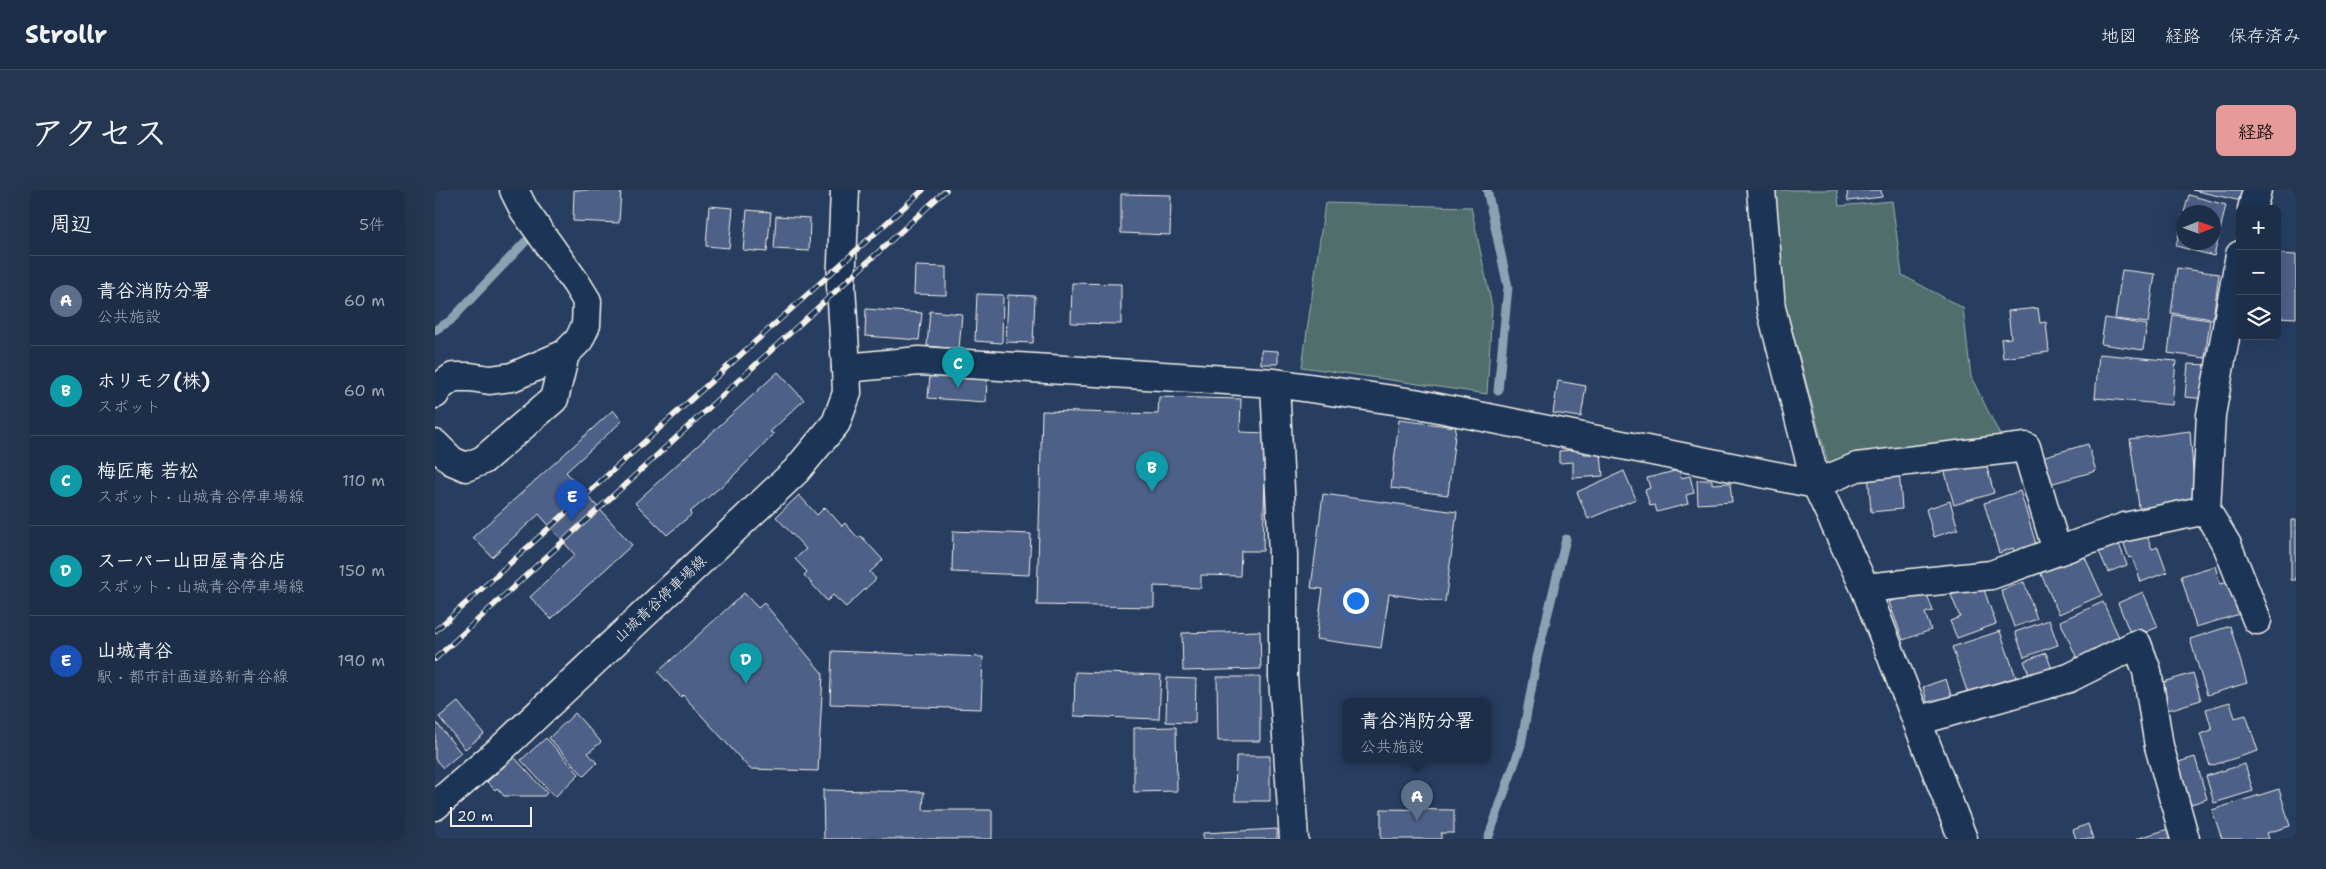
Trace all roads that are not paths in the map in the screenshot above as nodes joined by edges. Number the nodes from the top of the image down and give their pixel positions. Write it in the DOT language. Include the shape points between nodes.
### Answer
graph roads {
  1 [pos="514,190"];
  2 [pos="845,190"];
  3 [pos="1761,190"];
  4 [pos="2257,190"];
  5 [pos="2253,205"];
  6 [pos="2236,277"];
  7 [pos="565,354"];
  8 [pos="846,368"];
  9 [pos="1275,383"];
  10 [pos="435,394"];
  11 [pos="435,444"];
  12 [pos="1816,484"];
  13 [pos="2206,510"];
  14 [pos="2057,551"];
  15 [pos="1865,588"];
  16 [pos="2257,620"];
  17 [pos="1917,721"];
  18 [pos="435,806"];
  19 [pos="1295,839"];
  20 [pos="1963,839"];
  21 [pos="2185,839"];
  1 -- 7 [label="street" via="524,210 587,301 587,325 579,340"];
  2 -- 8 [label="street, 山城青谷停車場線" via="841,286"];
  3 -- 12 [label="street" via="1771,308"];
  4 -- 5 [label="street"];
  6 -- 13 [label="street" via="2211,415"];
  7 -- 10 [label="street" via="512,377 490,380 453,377"];
  7 -- 11 [label="street" via="554,399 483,460 466,467 452,461"];
  8 -- 9 [label="street" via="919,360"];
  8 -- 18 [label="street, 山城青谷停車場線" via="847,393 836,422 796,471 500,750"];
  9 -- 12 [label="street" via="1414,403"];
  9 -- 19 [label="street" via="1283,555 1283,677"];
  12 -- 14 [label="street" via="1857,467 2026,446"];
  12 -- 15 [label="street"];
  13 -- 14 [label="street" via="2125,527"];
  13 -- 16 [label="street" via="2227,545"];
  14 -- 15 [label="street" via="1991,575"];
  15 -- 17 [label="street"];
  17 -- 20 [label="street"];
  17 -- 21 [label="street" via="2069,678 2137,644 2147,671 2159,746"];
}
